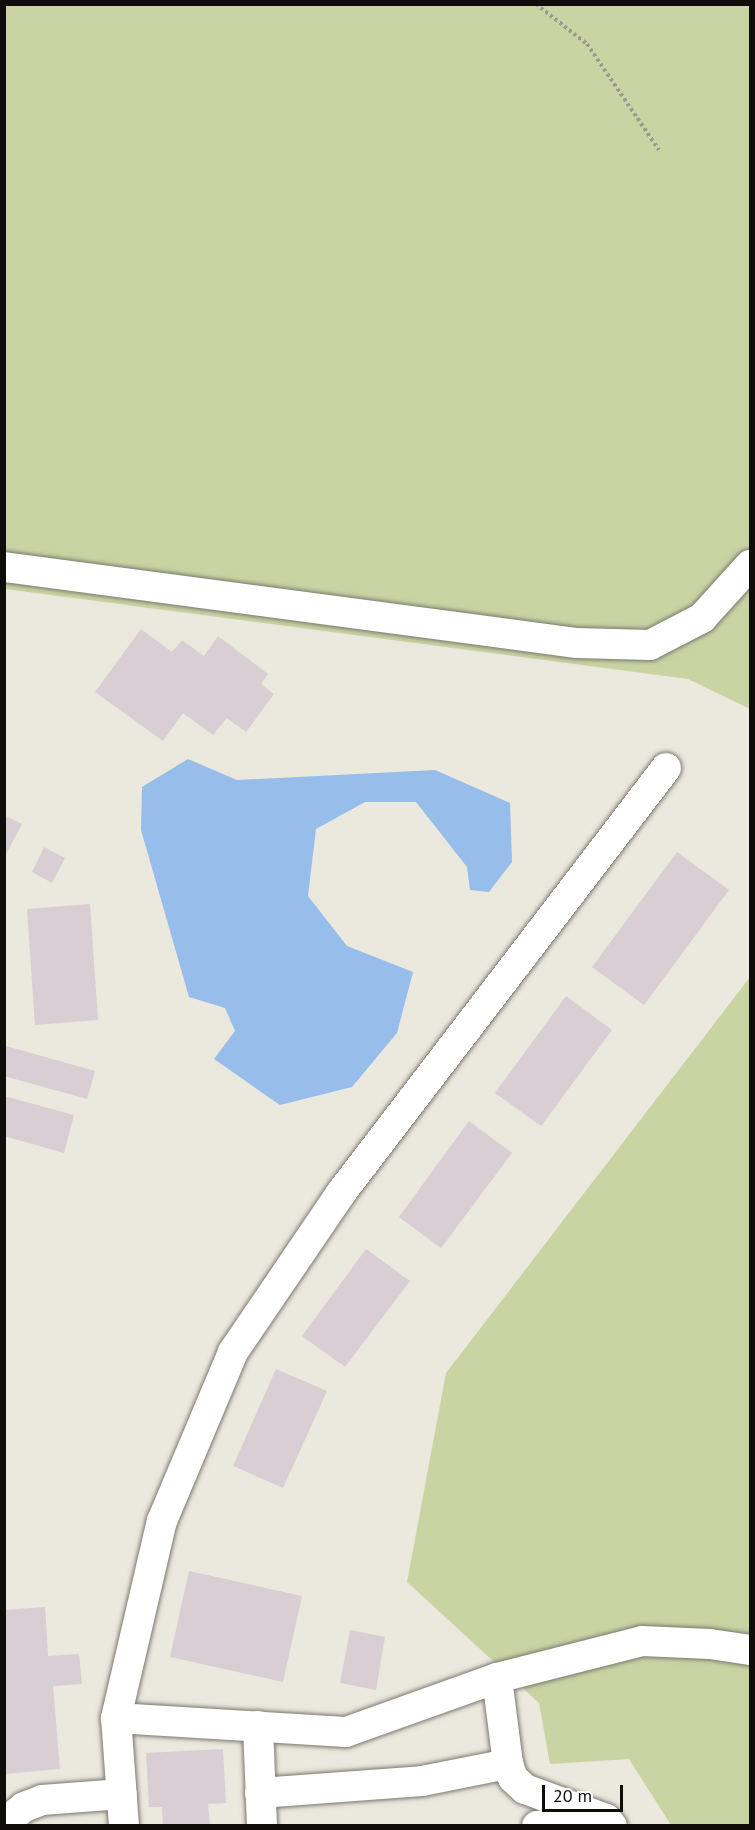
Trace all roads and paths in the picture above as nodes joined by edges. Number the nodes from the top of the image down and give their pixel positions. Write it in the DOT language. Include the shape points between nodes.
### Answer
graph roads {
  1 [pos="536,4"];
  2 [pos="659,150"];
  3 [pos="750,566"];
  4 [pos="4,567"];
  5 [pos="666,768"];
  6 [pos="750,1650"];
  7 [pos="497,1678"];
  8 [pos="116,1718"];
  9 [pos="258,1726"];
  10 [pos="508,1764"];
  11 [pos="260,1793"];
  12 [pos="122,1794"];
  13 [pos="65,1812"];
  14 [pos="609,1822"];
  15 [pos="10,1826"];
  16 [pos="124,1826"];
  17 [pos="262,1826"];
  18 [pos="537,1826"];
  1 -- 2 [label="path" via="587,44"];
  3 -- 4 [label="street" via="702,618 650,645 578,643"];
  5 -- 8 [label="street" via="341,1193 233,1352 162,1521"];
  6 -- 7 [label="street" via="642,1641"];
  7 -- 9 [label="street" via="346,1732"];
  7 -- 10 [label="street"];
  8 -- 9 [label="street"];
  8 -- 12 [label="street"];
  9 -- 11 [label="street"];
  10 -- 11 [label="street" via="422,1781"];
  10 -- 14 [label="street" via="513,1778 525,1789"];
  11 -- 17 [label="street"];
  12 -- 13 [label="street"];
  12 -- 16 [label="street"];
  13 -- 15 [label="street" via="24,1807 13,1816"];
  14 -- 18 [label="street"];
}
